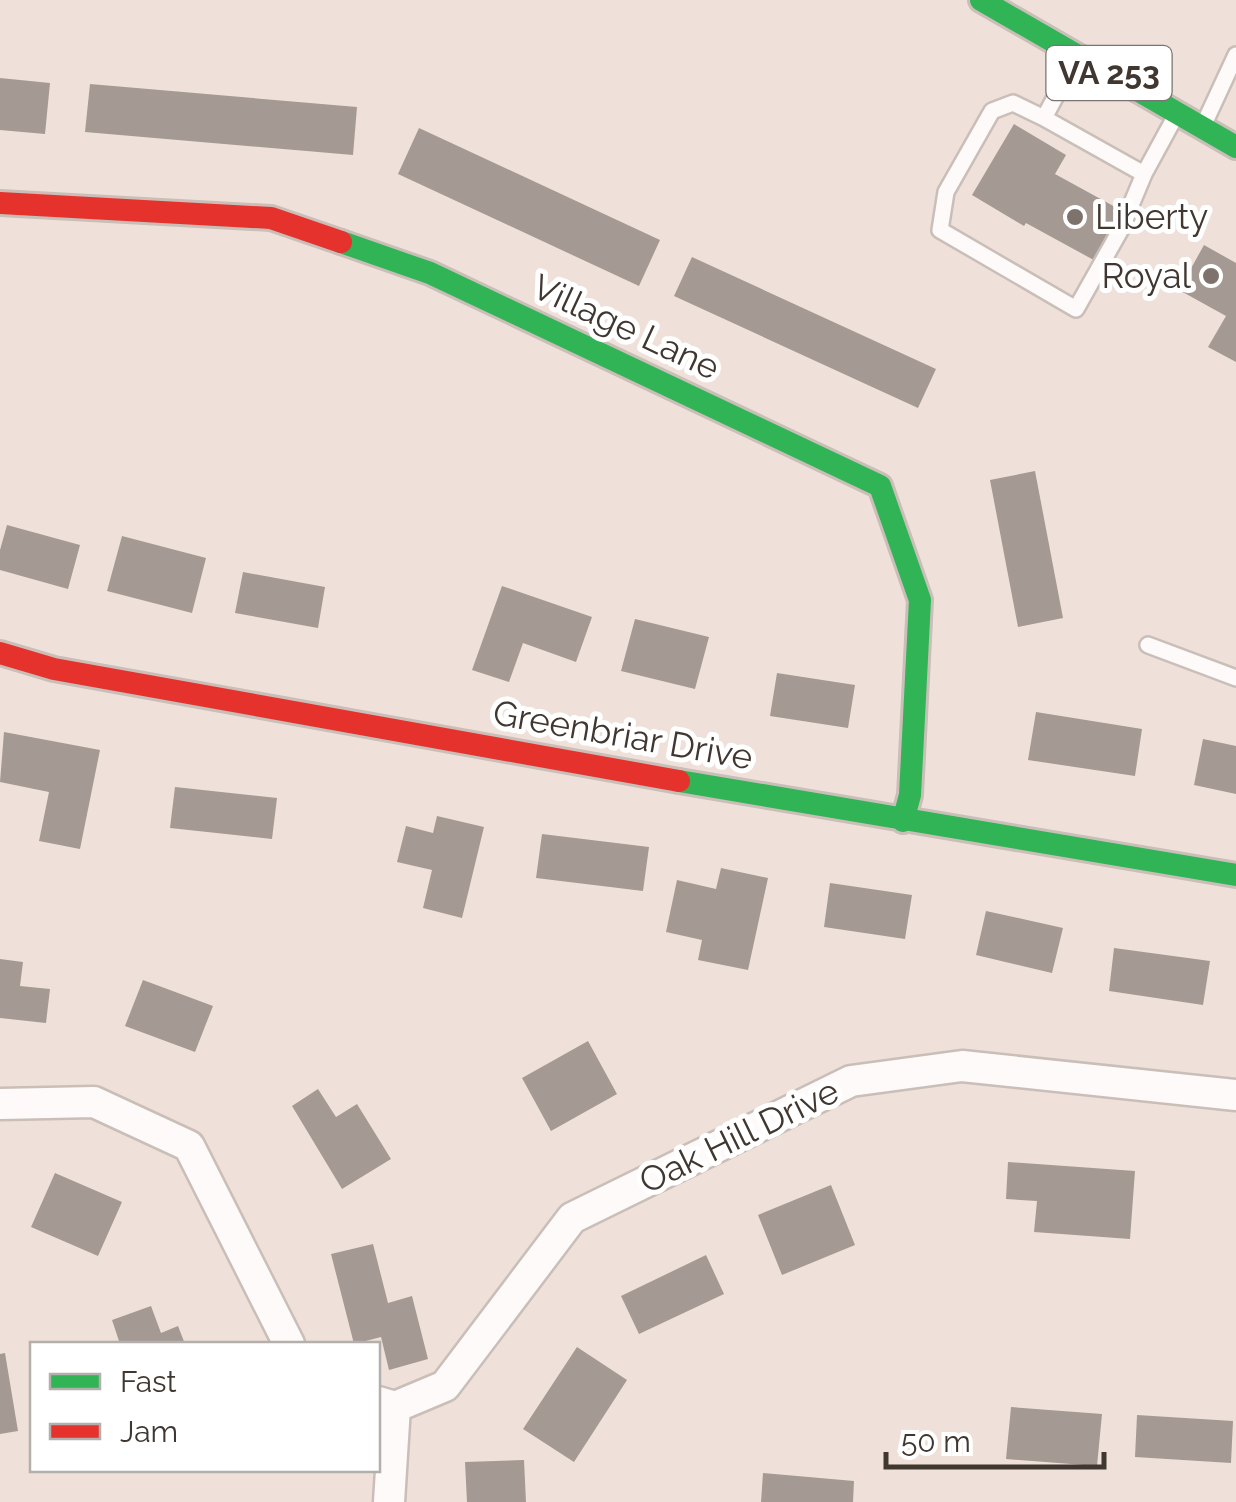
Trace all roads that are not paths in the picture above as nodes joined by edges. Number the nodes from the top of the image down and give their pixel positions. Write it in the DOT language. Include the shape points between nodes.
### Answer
graph roads {
  1 [pos="981,0"];
  2 [pos="1236,44"];
  3 [pos="1236,55"];
  4 [pos="1078,56"];
  5 [pos="1177,113"];
  6 [pos="1044,118"];
  7 [pos="1202,128"];
  8 [pos="1236,147"];
  9 [pos="1144,174"];
  10 [pos="0,203"];
  11 [pos="1148,644"];
  12 [pos="0,653"];
  13 [pos="1236,678"];
  14 [pos="903,821"];
  15 [pos="1236,875"];
  16 [pos="1236,1095"];
  17 [pos="0,1104"];
  18 [pos="288,1342"];
  19 [pos="386,1404"];
  20 [pos="388,1502"];
  1 -- 4 [label="street, VA 253"];
  2 -- 3 [label="lane"];
  3 -- 7 [label="lane"];
  4 -- 5 [label="street, VA 253"];
  4 -- 6 [label="lane"];
  5 -- 7 [label="street, VA 253"];
  5 -- 9 [label="lane"];
  6 -- 9 [label="lane"];
  6 -- 9 [label="lane" via="1013,103 992,111 946,192 940,230 1076,308"];
  7 -- 8 [label="street, VA 253"];
  10 -- 14 [label="street, Village Lane" via="271,218 430,272 880,486 920,600"];
  11 -- 13 [label="lane"];
  12 -- 14 [label="street, Greenbriar Drive" via="54,669"];
  14 -- 15 [label="street, Greenbriar Drive"];
  16 -- 19 [label="street, Oak Hill Drive" via="962,1066 852,1080 572,1218 445,1386"];
  17 -- 18 [label="street" via="94,1102 190,1146"];
  19 -- 20 [label="street, Oak Hill Drive"];
}
